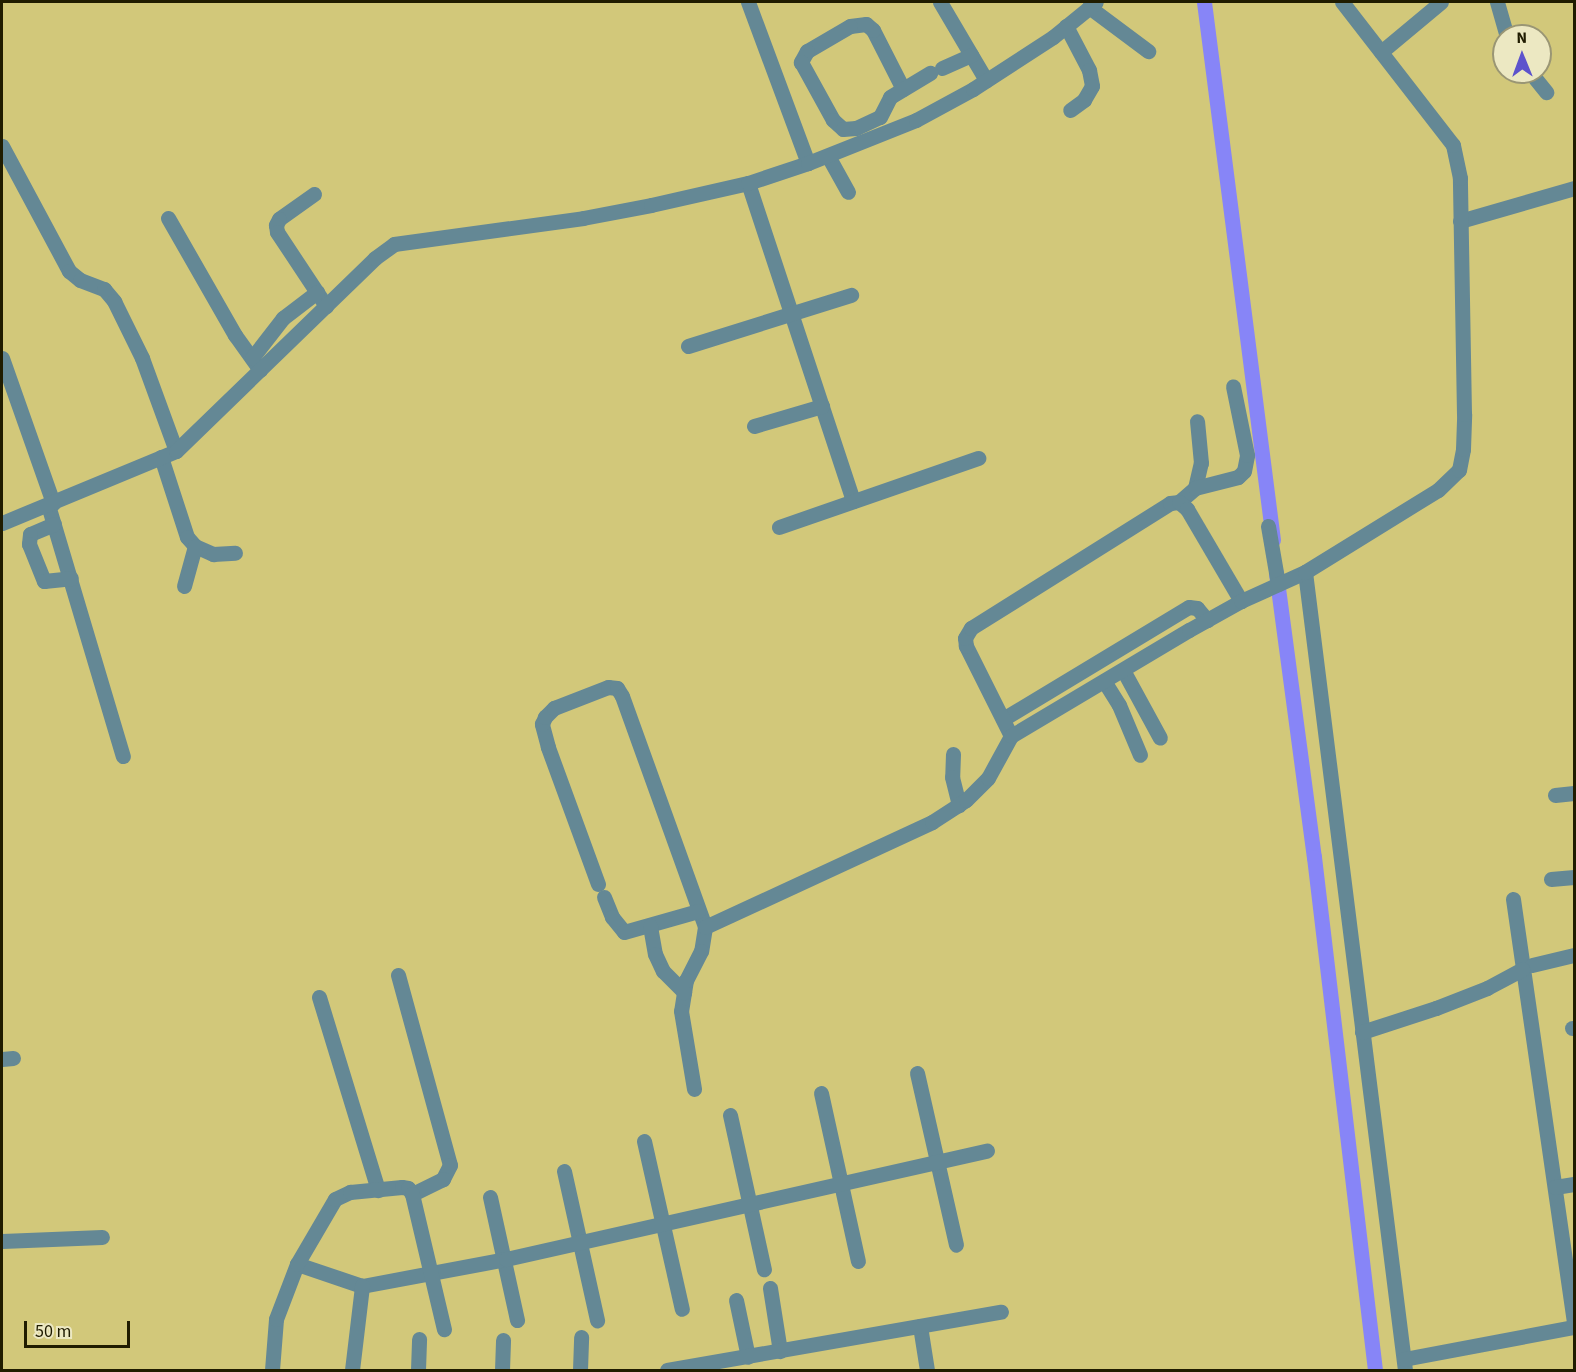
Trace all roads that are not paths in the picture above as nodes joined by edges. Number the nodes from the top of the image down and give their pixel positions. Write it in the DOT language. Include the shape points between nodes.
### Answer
graph roads {
  1 [pos="748,2"];
  2 [pos="940,2"];
  3 [pos="1342,2"];
  4 [pos="1441,2"];
  5 [pos="1497,2"];
  6 [pos="1093,4"];
  7 [pos="1503,24"];
  8 [pos="1065,26"];
  9 [pos="1148,51"];
  10 [pos="1381,52"];
  11 [pos="971,55"];
  12 [pos="986,81"];
  13 [pos="1539,84"];
  14 [pos="903,89"];
  15 [pos="1545,92"];
  16 [pos="1070,110"];
  17 [pos="2,146"];
  18 [pos="828,156"];
  19 [pos="808,163"];
  20 [pos="748,183"];
  21 [pos="1575,188"];
  22 [pos="848,192"];
  23 [pos="314,194"];
  24 [pos="168,218"];
  25 [pos="1460,221"];
  26 [pos="317,292"];
  27 [pos="851,295"];
  28 [pos="326,306"];
  29 [pos="791,314"];
  30 [pos="688,346"];
  31 [pos="2,358"];
  32 [pos="256,364"];
  33 [pos="1233,386"];
  34 [pos="822,406"];
  35 [pos="1197,421"];
  36 [pos="754,426"];
  37 [pos="176,451"];
  38 [pos="162,457"];
  39 [pos="978,458"];
  40 [pos="1195,488"];
  41 [pos="853,501"];
  42 [pos="1179,502"];
  43 [pos="51,504"];
  44 [pos="2,523"];
  45 [pos="54,525"];
  46 [pos="1268,526"];
  47 [pos="778,527"];
  48 [pos="195,546"];
  49 [pos="235,553"];
  50 [pos="71,578"];
  51 [pos="1291,578"];
  52 [pos="184,586"];
  53 [pos="1241,601"];
  54 [pos="1207,620"];
  55 [pos="1123,670"];
  56 [pos="1104,681"];
  57 [pos="1003,719"];
  58 [pos="1011,736"];
  59 [pos="1160,738"];
  60 [pos="953,754"];
  61 [pos="1140,755"];
  62 [pos="123,756"];
  63 [pos="1575,793"];
  64 [pos="1555,795"];
  65 [pos="959,805"];
  66 [pos="1575,877"];
  67 [pos="1551,879"];
  68 [pos="1513,899"];
  69 [pos="698,911"];
  70 [pos="650,926"];
  71 [pos="705,927"];
  72 [pos="1575,955"];
  73 [pos="1527,967"];
  74 [pos="398,975"];
  75 [pos="684,992"];
  76 [pos="319,997"];
  77 [pos="1362,1032"];
  78 [pos="917,1073"];
  79 [pos="694,1089"];
  80 [pos="820,1093"];
  81 [pos="730,1115"];
  82 [pos="644,1141"];
  83 [pos="987,1151"];
  84 [pos="936,1162"];
  85 [pos="564,1171"];
  86 [pos="840,1184"];
  87 [pos="1575,1184"];
  88 [pos="1555,1187"];
  89 [pos="378,1190"];
  90 [pos="412,1194"];
  91 [pos="490,1197"];
  92 [pos="750,1204"];
  93 [pos="663,1223"];
  94 [pos="102,1237"];
  95 [pos="2,1241"];
  96 [pos="578,1242"];
  97 [pos="956,1245"];
  98 [pos="506,1259"];
  99 [pos="858,1262"];
  100 [pos="297,1264"];
  101 [pos="764,1269"];
  102 [pos="430,1273"];
  103 [pos="362,1286"];
  104 [pos="770,1288"];
  105 [pos="736,1300"];
  106 [pos="682,1309"];
  107 [pos="1001,1312"];
  108 [pos="517,1320"];
  109 [pos="597,1320"];
  110 [pos="1575,1325"];
  111 [pos="920,1326"];
  112 [pos="444,1329"];
  113 [pos="581,1337"];
  114 [pos="419,1339"];
  115 [pos="503,1340"];
  116 [pos="780,1351"];
  117 [pos="748,1357"];
  118 [pos="1404,1365"];
  119 [pos="272,1371"];
  120 [pos="352,1371"];
  121 [pos="418,1371"];
  122 [pos="502,1371"];
  123 [pos="579,1371"];
  124 [pos="667,1371"];
  125 [pos="927,1371"];
  1 -- 19 [label="street"];
  2 -- 11 [label="street"];
  3 -- 10 [label="street"];
  4 -- 10 [label="street"];
  5 -- 7 [label="street"];
  6 -- 8 [label="street"];
  6 -- 9 [label="street"];
  8 -- 12 [label="street"];
  8 -- 16 [label="street" via="1089,70 1092,86 1084,100"];
  10 -- 25 [label="street" via="1453,145 1460,178"];
  11 -- 12 [label="street"];
  11 -- 14 [label="street"];
  12 -- 18 [label="street" via="916,120"];
  13 -- 15 [label="street"];
  14 -- 14 [label="street" via="873,30 866,24 850,27 807,51 801,62 833,120 843,129 856,128 880,117 890,97"];
  17 -- 37 [label="street" via="69,271 104,289 114,302 142,358"];
  18 -- 19 [label="street"];
  18 -- 22 [label="street"];
  19 -- 20 [label="street"];
  20 -- 28 [label="street" via="583,218 394,244"];
  20 -- 29 [label="street"];
  21 -- 25 [label="street"];
  23 -- 26 [label="street" via="276,225"];
  24 -- 32 [label="street" via="235,335"];
  25 -- 51 [label="street" via="1464,414 1459,470 1438,490"];
  26 -- 28 [label="street"];
  26 -- 32 [label="street" via="283,318"];
  27 -- 29 [label="street"];
  28 -- 32 [label="street"];
  29 -- 30 [label="street"];
  29 -- 34 [label="street"];
  31 -- 43 [label="street"];
  32 -- 37 [label="street"];
  33 -- 40 [label="street" via="1247,455 1244,471 1238,477"];
  34 -- 36 [label="street"];
  34 -- 41 [label="street"];
  35 -- 40 [label="street" via="1201,463"];
  37 -- 38 [label="street"];
  38 -- 43 [label="street"];
  38 -- 48 [label="street" via="187,537"];
  39 -- 41 [label="street"];
  40 -- 42 [label="street"];
  41 -- 47 [label="street"];
  42 -- 53 [label="street"];
  42 -- 57 [label="street" via="1170,503 971,628 966,646"];
  43 -- 44 [label="street"];
  43 -- 45 [label="street"];
  45 -- 50 [label="street"];
  45 -- 50 [label="street" via="30,534 29,544 44,581"];
  46 -- 51 [label="street"];
  48 -- 49 [label="street" via="213,554"];
  48 -- 52 [label="street"];
  50 -- 62 [label="street"];
  51 -- 53 [label="street"];
  51 -- 77 [label="street"];
  53 -- 54 [label="street"];
  54 -- 55 [label="street"];
  54 -- 57 [label="street" via="1197,608 1189,607"];
  55 -- 56 [label="street"];
  55 -- 59 [label="street"];
  56 -- 58 [label="street"];
  56 -- 61 [label="street"];
  57 -- 58 [label="street"];
  58 -- 65 [label="street" via="988,778"];
  60 -- 65 [label="street" via="952,777"];
  63 -- 64 [label="street"];
  65 -- 71 [label="street" via="932,822"];
  66 -- 67 [label="street"];
  68 -- 73 [label="street"];
  69 -- 70 [label="street"];
  69 -- 70 [label="street" via="622,696 617,688 608,687 554,708 542,724 601,890 621,931"];
  69 -- 71 [label="street"];
  70 -- 75 [label="street" via="663,971"];
  71 -- 75 [label="street" via="701,951 692,964"];
  72 -- 73 [label="street"];
  73 -- 77 [label="street" via="1487,988"];
  73 -- 88 [label="street" via="1543,1122"];
  74 -- 90 [label="street" via="450,1165 443,1179"];
  75 -- 79 [label="street" via="681,1011"];
  76 -- 89 [label="street"];
  77 -- 118 [label="street"];
  78 -- 84 [label="street"];
  80 -- 86 [label="street"];
  81 -- 92 [label="street"];
  82 -- 93 [label="street"];
  83 -- 84 [label="street"];
  84 -- 86 [label="street"];
  84 -- 97 [label="street"];
  85 -- 96 [label="street"];
  86 -- 92 [label="street"];
  86 -- 99 [label="street"];
  87 -- 88 [label="street"];
  88 -- 110 [label="street"];
  89 -- 90 [label="street" via="402,1187"];
  89 -- 100 [label="street" via="350,1192 335,1199"];
  90 -- 102 [label="street"];
  91 -- 98 [label="street"];
  92 -- 93 [label="street"];
  92 -- 101 [label="street"];
  93 -- 96 [label="street"];
  93 -- 106 [label="street"];
  94 -- 95 [label="street"];
  96 -- 98 [label="street"];
  96 -- 109 [label="street"];
  98 -- 102 [label="street"];
  98 -- 108 [label="street"];
  100 -- 103 [label="street"];
  100 -- 119 [label="street" via="276,1319"];
  102 -- 103 [label="street"];
  102 -- 112 [label="street"];
  103 -- 120 [label="street"];
  104 -- 116 [label="street"];
  105 -- 117 [label="street"];
  107 -- 111 [label="street"];
  110 -- 118 [label="street"];
  111 -- 116 [label="street"];
  111 -- 125 [label="street"];
  113 -- 123 [label="street"];
  114 -- 121 [label="street"];
  115 -- 122 [label="street"];
  116 -- 117 [label="street"];
  117 -- 124 [label="street"];
}
